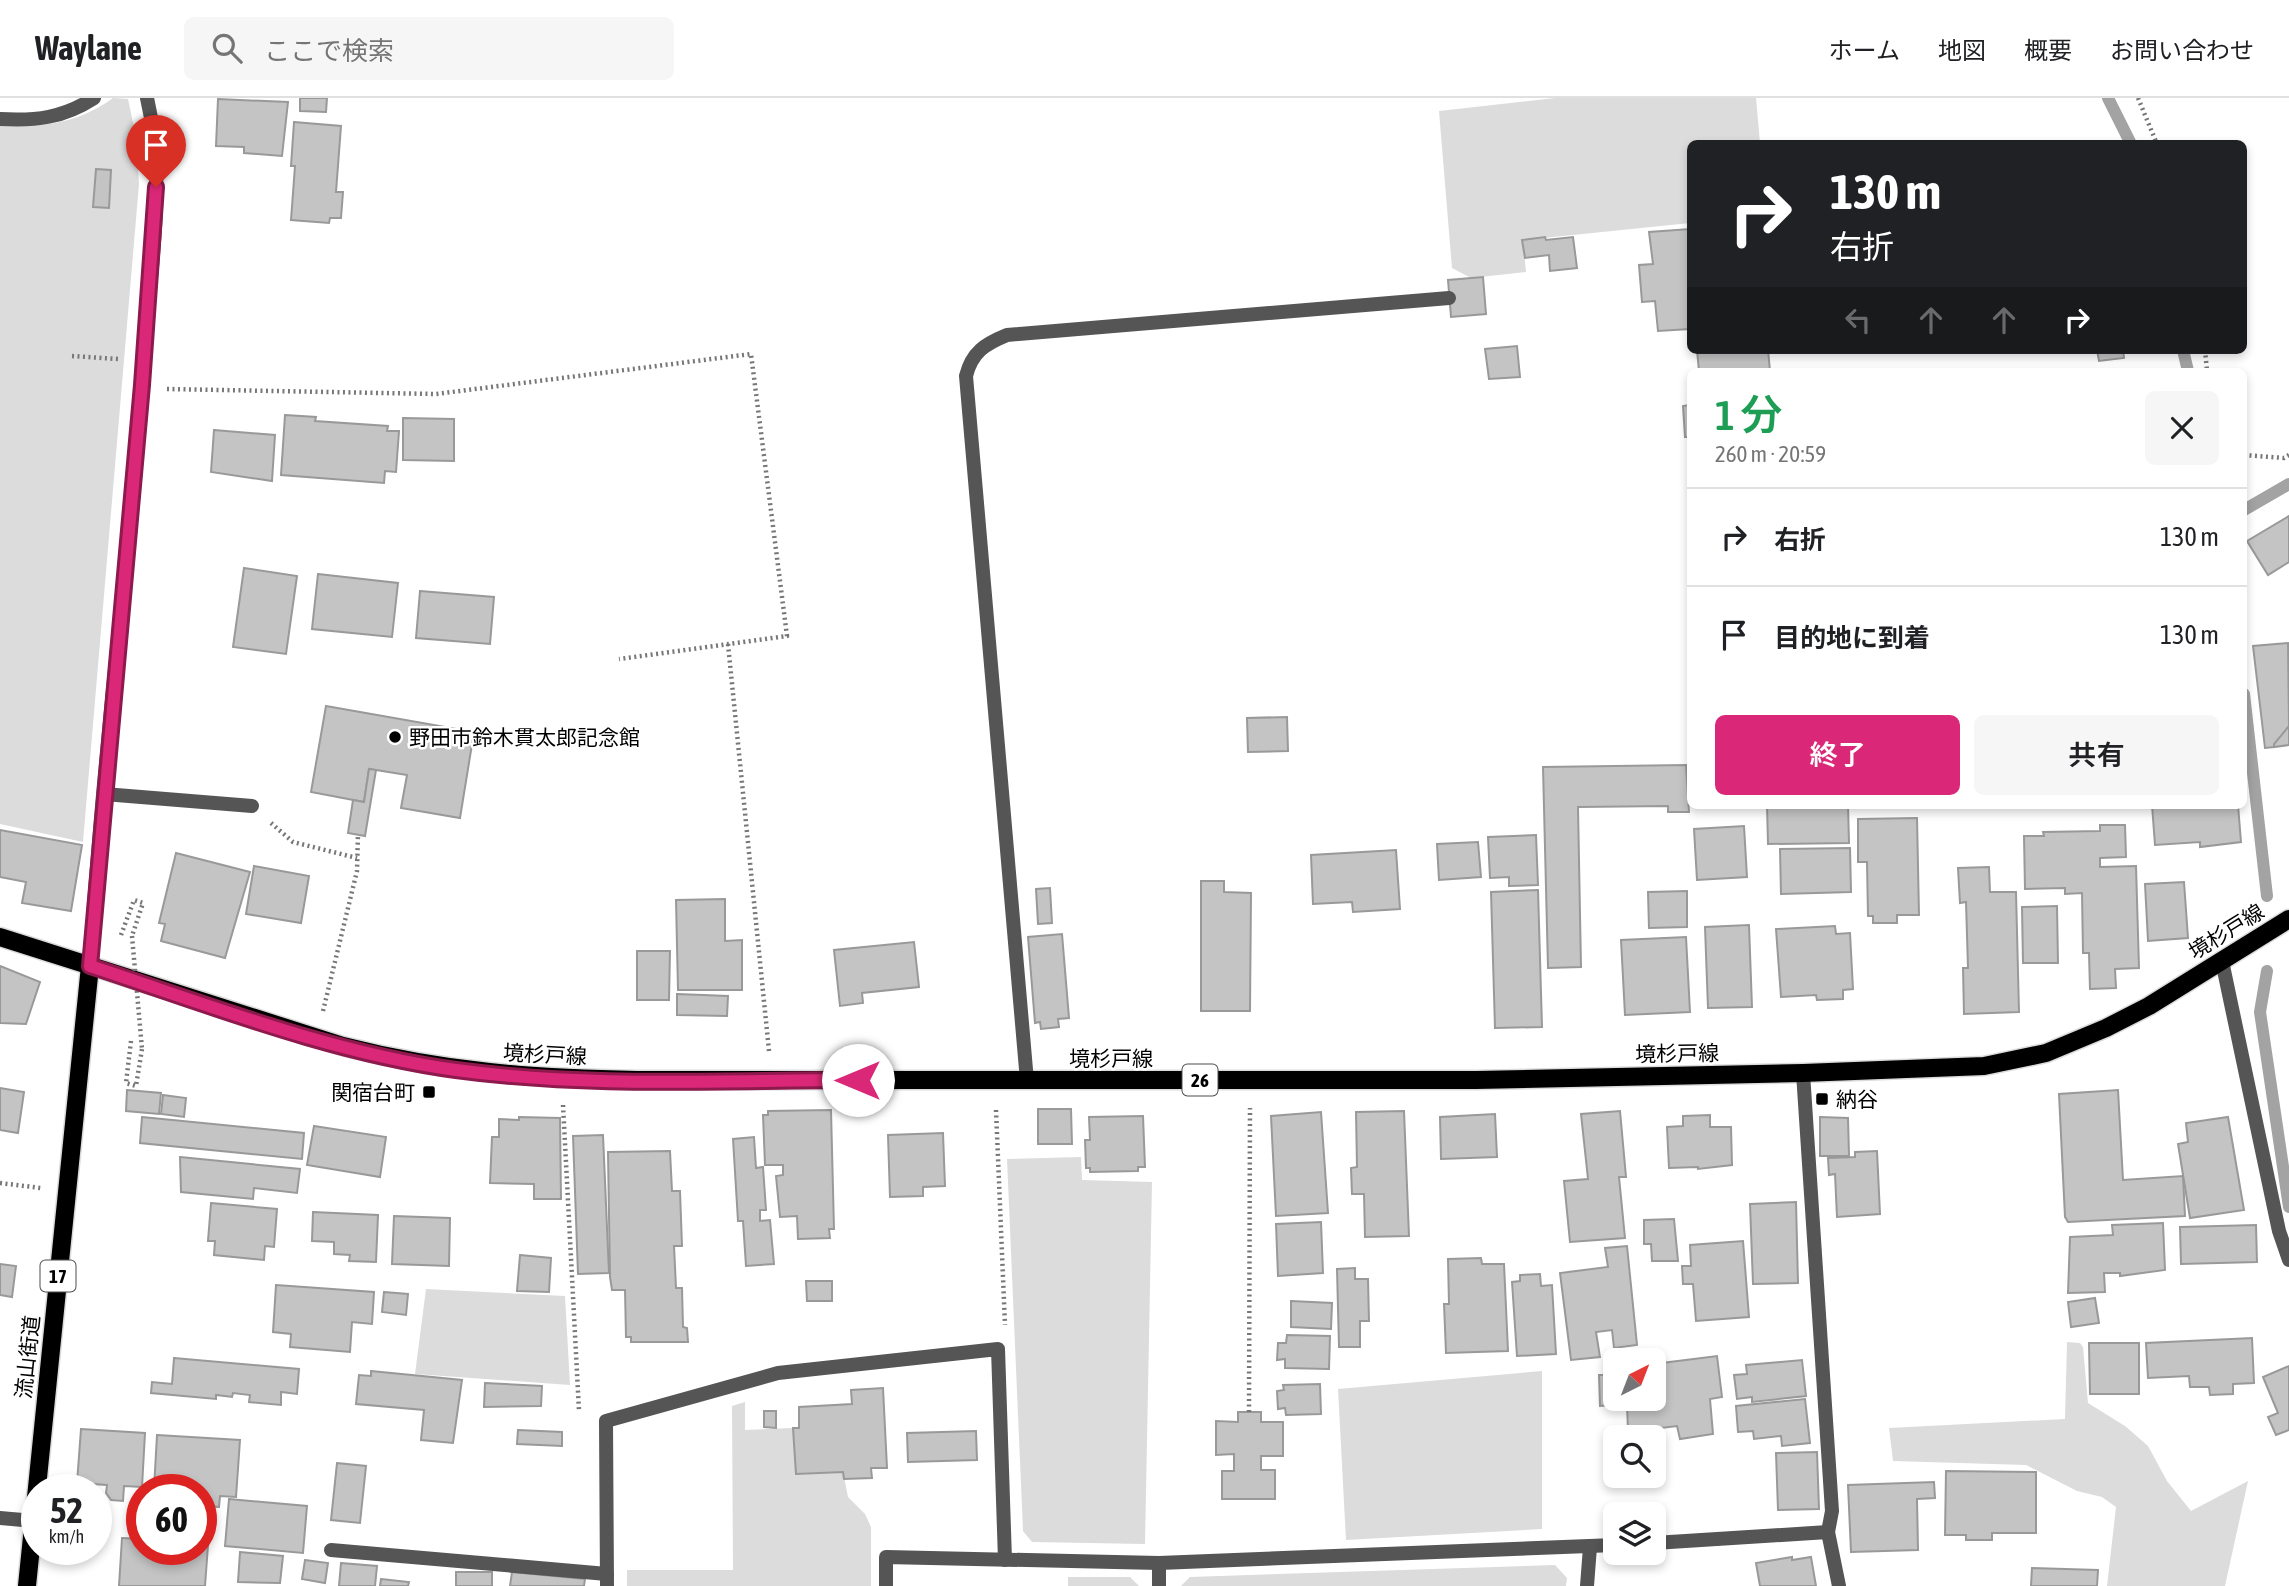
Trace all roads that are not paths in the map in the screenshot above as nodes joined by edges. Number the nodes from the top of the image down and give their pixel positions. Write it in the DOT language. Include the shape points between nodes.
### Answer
graph roads {
  1 [pos="94,98"];
  2 [pos="147,98"];
  3 [pos="0,119"];
  4 [pos="1449,298"];
  5 [pos="104,794"];
  6 [pos="252,806"];
  7 [pos="2289,919"];
  8 [pos="0,937"];
  9 [pos="2222,961"];
  10 [pos="90,966"];
  11 [pos="1803,1073"];
  12 [pos="1027,1081"];
  13 [pos="2289,1260"];
  14 [pos="39,1474"];
  15 [pos="0,1518"];
  16 [pos="21,1520"];
  17 [pos="1828,1532"];
  18 [pos="1666,1542"];
  19 [pos="1603,1546"];
  20 [pos="1590,1547"];
  21 [pos="331,1550"];
  22 [pos="1005,1560"];
  23 [pos="1159,1563"];
  24 [pos="29,1565"];
  25 [pos="607,1580"];
  26 [pos="27,1586"];
  27 [pos="886,1586"];
  28 [pos="1159,1586"];
  29 [pos="1587,1586"];
  30 [pos="1839,1586"];
  1 -- 3 [label="street" via="51,119"];
  2 -- 5 [label="street" via="155,130 156,187"];
  4 -- 12 [label="street" via="1007,335 984,345 970,360 966,376"];
  5 -- 6 [label="street"];
  5 -- 10 [label="street"];
  7 -- 9 [label="main road, 境杉戸線 / 26"];
  8 -- 10 [label="main road, 境杉戸線 / 26"];
  9 -- 11 [label="main road, 境杉戸線 / 26" via="2149,1006 2046,1053 1984,1066"];
  9 -- 13 [label="street"];
  10 -- 12 [label="main road, 境杉戸線 / 26" via="258,1021 399,1060 504,1076"];
  10 -- 14 [label="main road, 流山街道 / 17"];
  11 -- 12 [label="main road, 境杉戸線 / 26"];
  11 -- 17 [label="street" via="1832,1511"];
  15 -- 16 [label="street"];
  17 -- 18 [label="street"];
  17 -- 30 [label="street"];
  19 -- 20 [label="street"];
  20 -- 23 [label="street"];
  20 -- 29 [label="street"];
  21 -- 25 [label="street"];
  22 -- 23 [label="street"];
  22 -- 25 [label="street" via="998,1349 778,1373 606,1421"];
  22 -- 27 [label="street" via="886,1557"];
  23 -- 28 [label="street"];
  24 -- 26 [label="main road, 流山街道 / 17"];
}
